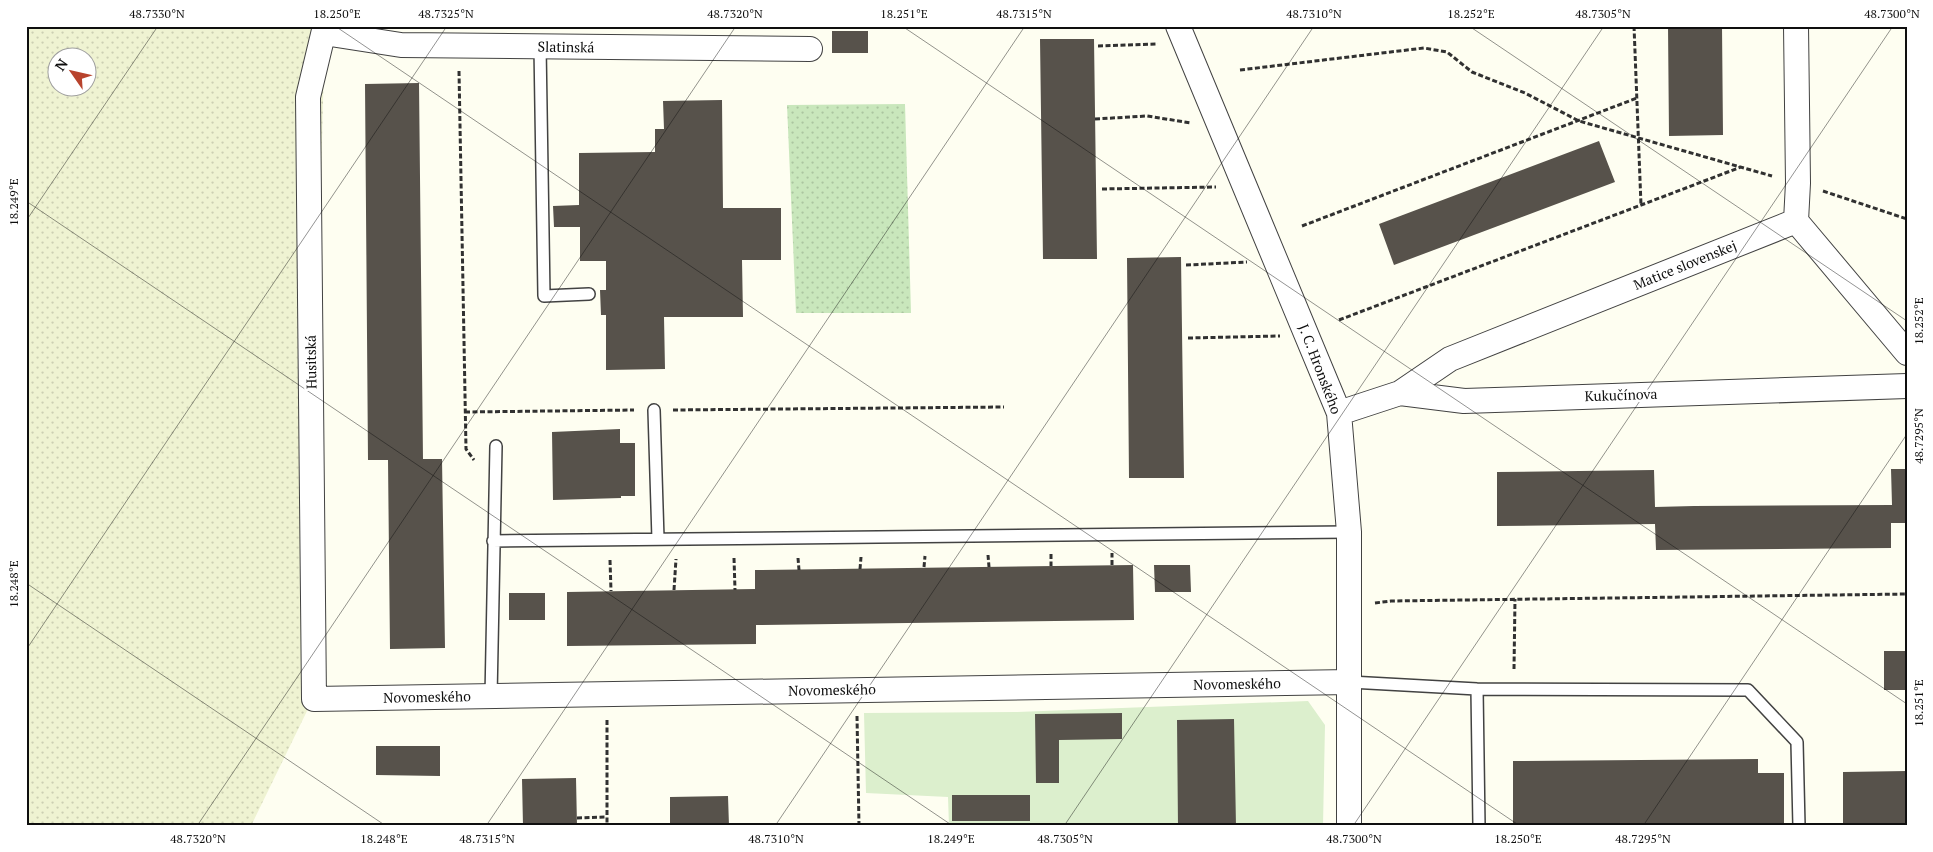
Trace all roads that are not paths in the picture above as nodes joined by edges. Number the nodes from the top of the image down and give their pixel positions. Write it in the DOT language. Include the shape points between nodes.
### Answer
graph roads {
  1 [pos="1178,26"];
  2 [pos="1796,26"];
  3 [pos="325,29"];
  4 [pos="540,46"];
  5 [pos="810,49"];
  6 [pos="1796,221"];
  7 [pos="589,294"];
  8 [pos="1907,352"];
  9 [pos="1907,386"];
  10 [pos="1400,394"];
  11 [pos="654,410"];
  12 [pos="1339,412"];
  13 [pos="496,446"];
  14 [pos="1349,532"];
  15 [pos="658,540"];
  16 [pos="493,541"];
  17 [pos="1350,682"];
  18 [pos="1478,689"];
  19 [pos="491,697"];
  20 [pos="314,699"];
  21 [pos="1349,826"];
  22 [pos="1479,826"];
  23 [pos="1799,826"];
  1 -- 12 [label="street, J. C. Hronského"];
  2 -- 6 [label="street"];
  3 -- 4 [label="street, Slatinská" via="401,45"];
  3 -- 20 [label="street, Husitská" via="308,98"];
  4 -- 5 [label="street, Slatinská"];
  4 -- 7 [label="lane" via="544,296"];
  6 -- 8 [label="street"];
  6 -- 10 [label="street, Matice slovenskej" via="1450,359"];
  9 -- 10 [label="street, Kukučínova" via="1464,401"];
  10 -- 12 [label="street, Kukučínova"];
  11 -- 15 [label="lane"];
  12 -- 14 [label="street, J. C. Hronského"];
  13 -- 16 [label="lane"];
  14 -- 15 [label="lane"];
  14 -- 17 [label="street, J. C. Hronského"];
  15 -- 16 [label="lane"];
  16 -- 19 [label="lane"];
  17 -- 18 [label="lane"];
  17 -- 19 [label="street, Novomeského"];
  17 -- 21 [label="street, J. C. Hronského"];
  18 -- 22 [label="lane"];
  18 -- 23 [label="lane" via="1748,690 1797,742"];
  19 -- 20 [label="street, Novomeského"];
}
